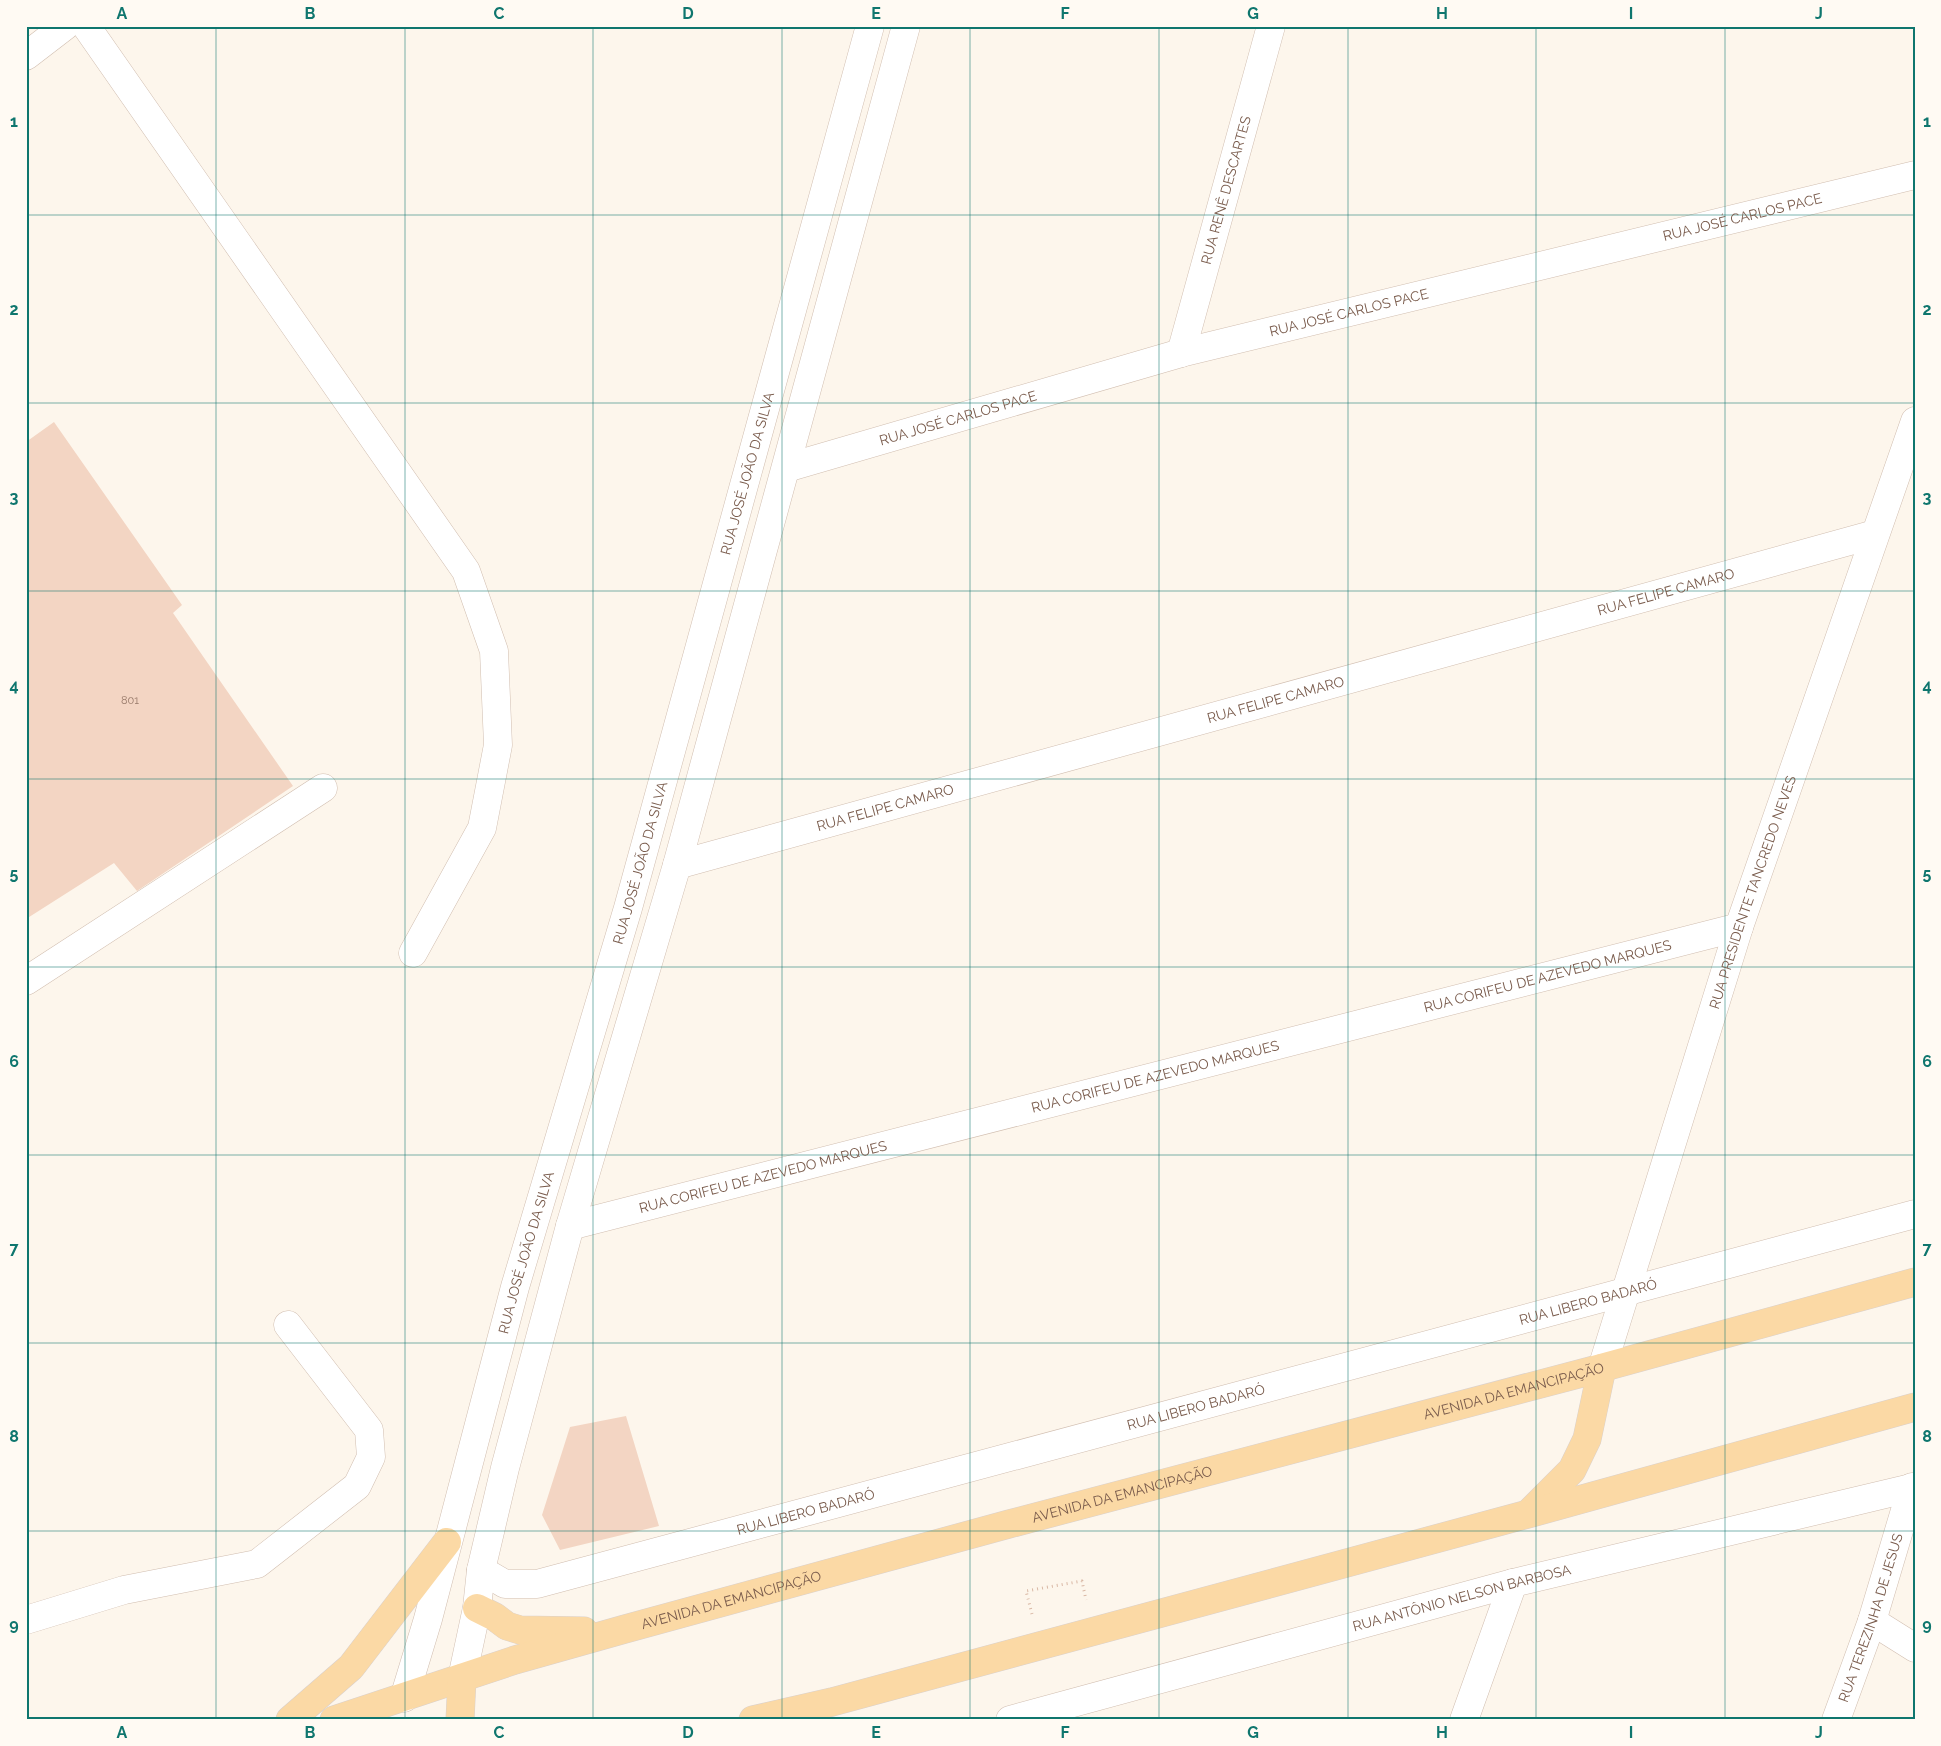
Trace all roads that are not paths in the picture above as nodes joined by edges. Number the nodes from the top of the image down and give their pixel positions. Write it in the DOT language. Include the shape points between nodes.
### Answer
graph roads {
  1 [pos="65,26"];
  2 [pos="86,26"];
  3 [pos="870,26"];
  4 [pos="906,26"];
  5 [pos="1271,26"];
  6 [pos="26,56"];
  7 [pos="1915,176"];
  8 [pos="1181,353"];
  9 [pos="1915,421"];
  10 [pos="786,468"];
  11 [pos="1875,534"];
  12 [pos="323,788"];
  13 [pos="677,865"];
  14 [pos="1739,928"];
  15 [pos="413,953"];
  16 [pos="26,981"];
  17 [pos="1915,1214"];
  18 [pos="570,1226"];
  19 [pos="1915,1282"];
  20 [pos="1625,1292"];
  21 [pos="288,1325"];
  22 [pos="1602,1368"];
  23 [pos="1915,1407"];
  24 [pos="1913,1487"];
  25 [pos="1528,1514"];
  26 [pos="448,1542"];
  27 [pos="481,1570"];
  28 [pos="1513,1582"];
  29 [pos="477,1608"];
  30 [pos="26,1620"];
  31 [pos="1872,1621"];
  32 [pos="625,1629"];
  33 [pos="1915,1648"];
  34 [pos="462,1678"];
  35 [pos="401,1709"];
  36 [pos="290,1720"];
  37 [pos="334,1720"];
  38 [pos="460,1720"];
  39 [pos="753,1720"];
  40 [pos="1010,1720"];
  41 [pos="1464,1720"];
  42 [pos="1836,1720"];
  1 -- 6 [label="street"];
  2 -- 15 [label="street" via="466,571 494,651 498,745 482,828"];
  3 -- 26 [label="street, RUA JOSÉ JOÃO DA SILVA" via="631,899 515,1287"];
  4 -- 10 [label="street"];
  5 -- 8 [label="street, RUA RENÊ DESCARTES"];
  7 -- 8 [label="street, RUA JOSÉ CARLOS PACE"];
  8 -- 10 [label="street, RUA JOSÉ CARLOS PACE"];
  9 -- 11 [label="street, RUA PRESIDENTE TANCREDO NEVES"];
  10 -- 13 [label="street"];
  11 -- 13 [label="street, RUA FELIPE CAMARO"];
  11 -- 14 [label="street, RUA PRESIDENTE TANCREDO NEVES"];
  12 -- 16 [label="street"];
  13 -- 18 [label="street"];
  14 -- 18 [label="street, RUA CORIFEU DE AZEVEDO MARQUES"];
  14 -- 20 [label="street, RUA PRESIDENTE TANCREDO NEVES"];
  17 -- 20 [label="street, RUA LIBERO BADARÓ"];
  18 -- 27 [label="street"];
  19 -- 22 [label="main road, AVENIDA DA EMANCIPAÇÃO"];
  20 -- 22 [label="street, RUA PRESIDENTE TANCREDO NEVES"];
  20 -- 27 [label="street, RUA LIBERO BADARÓ" via="537,1584 505,1584"];
  21 -- 30 [label="street" via="369,1430 371,1457 357,1486 257,1564 124,1590"];
  22 -- 25 [label="main road" via="1587,1439 1572,1470"];
  22 -- 32 [label="main road, AVENIDA DA EMANCIPAÇÃO"];
  23 -- 25 [label="main road"];
  24 -- 28 [label="street, RUA ANTÔNIO NELSON BARBOSA"];
  24 -- 31 [label="street, RUA TEREZINHA DE JESUS"];
  25 -- 39 [label="main road" via="832,1702"];
  26 -- 35 [label="street, RUA JOSÉ JOÃO DA SILVA"];
  26 -- 36 [label="main road" via="351,1667"];
  27 -- 29 [label="street"];
  28 -- 40 [label="street, RUA ANTÔNIO NELSON BARBOSA"];
  28 -- 41 [label="street"];
  29 -- 32 [label="main road" via="520,1630"];
  29 -- 34 [label="street"];
  31 -- 33 [label="street"];
  31 -- 42 [label="street, RUA TEREZINHA DE JESUS"];
  32 -- 34 [label="main road, AVENIDA DA EMANCIPAÇÃO"];
  34 -- 35 [label="main road, AVENIDA DA EMANCIPAÇÃO"];
  34 -- 38 [label="main road"];
  35 -- 37 [label="main road, AVENIDA DA EMANCIPAÇÃO"];
}
